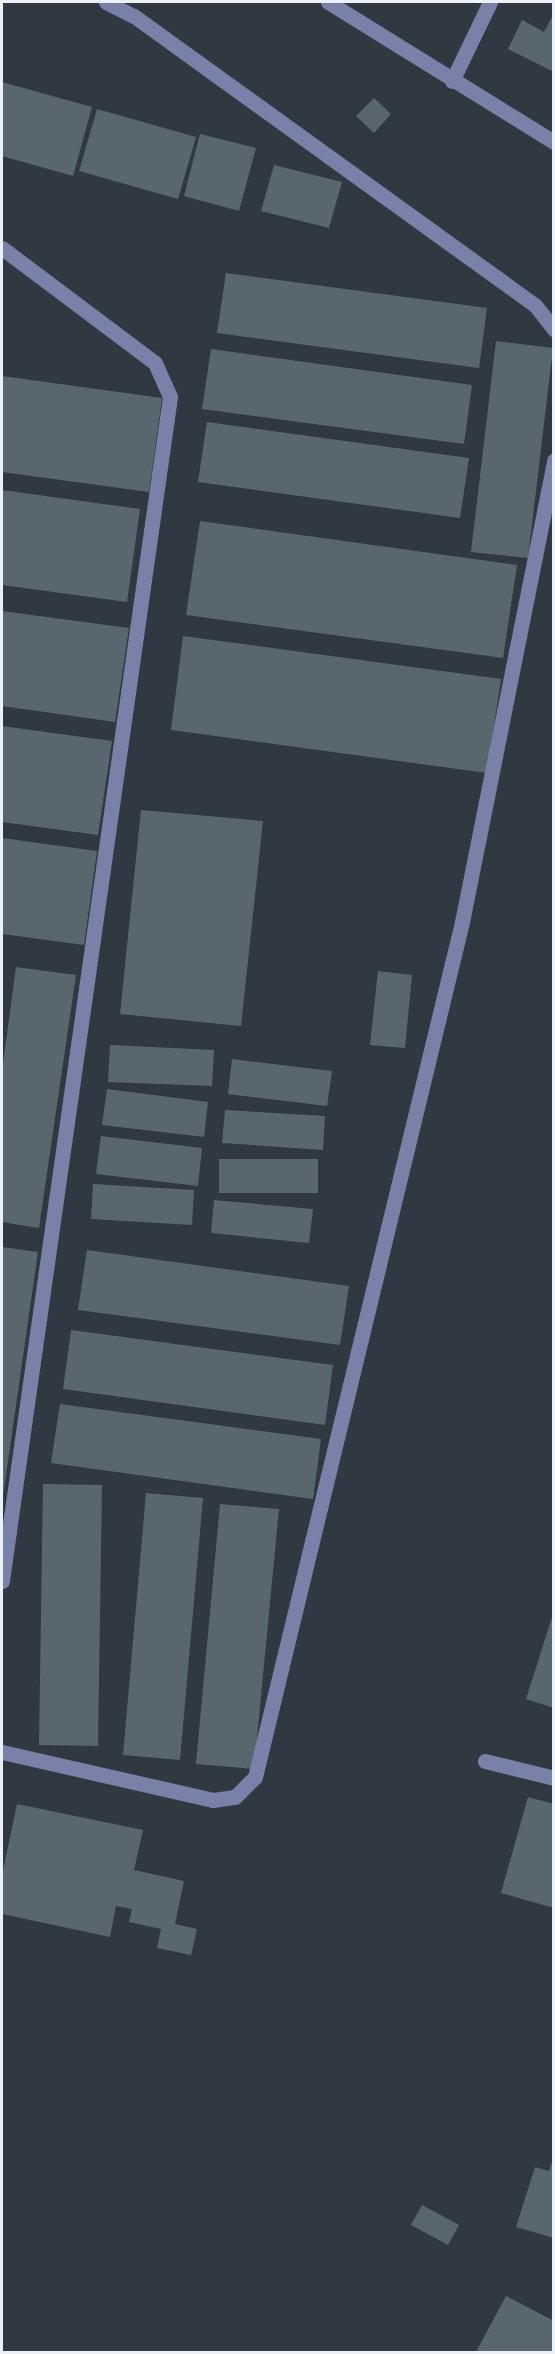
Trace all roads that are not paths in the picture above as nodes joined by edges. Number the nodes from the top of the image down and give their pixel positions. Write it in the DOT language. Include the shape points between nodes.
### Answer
graph roads {
  1 [pos="106,2"];
  2 [pos="328,2"];
  3 [pos="490,2"];
  4 [pos="452,81"];
  5 [pos="554,142"];
  6 [pos="2,248"];
  7 [pos="554,329"];
  8 [pos="554,460"];
  9 [pos="2,1581"];
  10 [pos="2,1752"];
  11 [pos="485,1761"];
  12 [pos="554,1778"];
  1 -- 7 [label="street" via="134,16 535,305"];
  2 -- 4 [label="street"];
  3 -- 4 [label="street"];
  4 -- 5 [label="street"];
  6 -- 9 [label="street" via="154,363 170,398"];
  8 -- 10 [label="street" via="462,922 255,1777 235,1797 213,1800"];
  11 -- 12 [label="street"];
}
